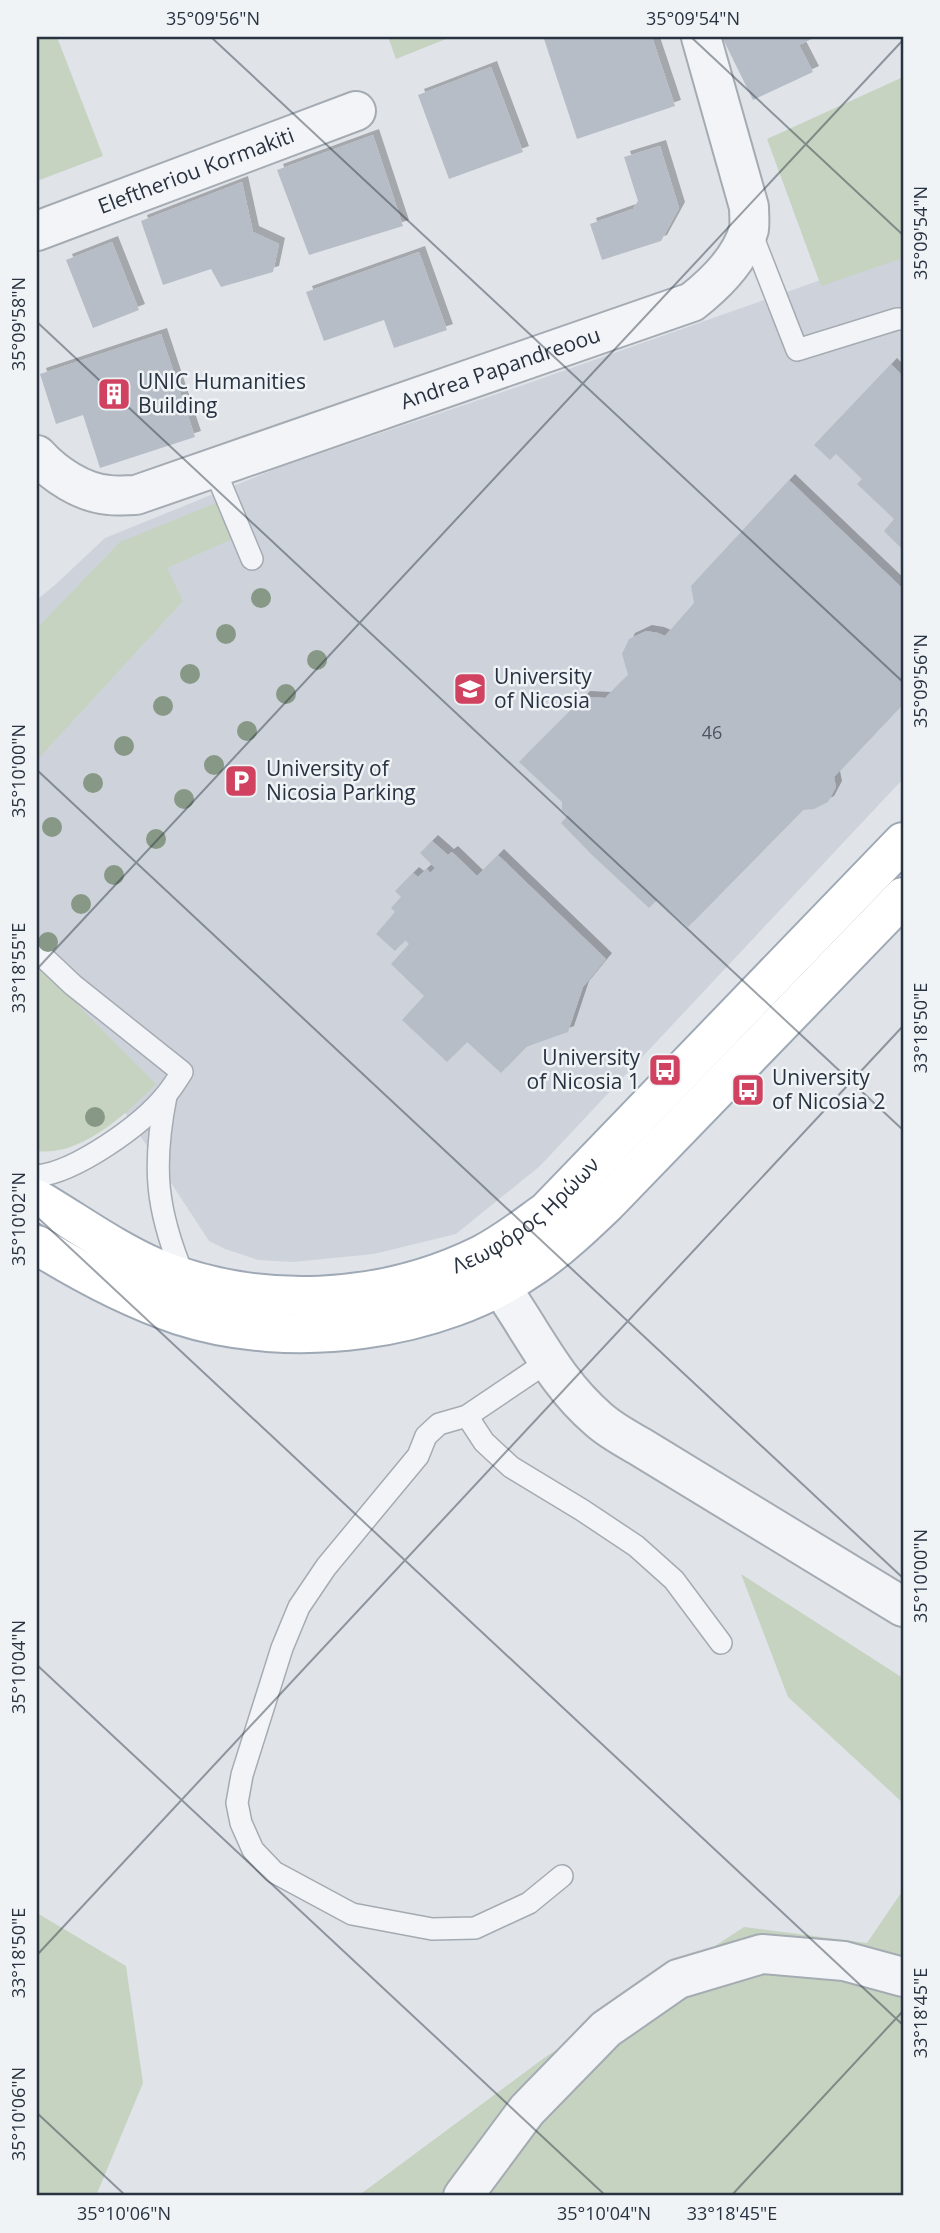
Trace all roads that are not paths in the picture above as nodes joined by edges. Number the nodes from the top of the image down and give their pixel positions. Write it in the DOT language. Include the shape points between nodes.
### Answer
graph roads {
  1 [pos="701,37"];
  2 [pos="356,111"];
  3 [pos="749,228"];
  4 [pos="37,231"];
  5 [pos="903,319"];
  6 [pos="37,455"];
  7 [pos="214,467"];
  8 [pos="252,559"];
  9 [pos="903,842"];
  10 [pos="903,897"];
  11 [pos="37,951"];
  12 [pos="166,1097"];
  13 [pos="37,1176"];
  14 [pos="37,1199"];
  15 [pos="37,1245"];
  16 [pos="490,1271"];
  17 [pos="184,1277"];
  18 [pos="547,1362"];
  19 [pos="467,1416"];
  20 [pos="903,1606"];
  21 [pos="721,1643"];
  22 [pos="562,1876"];
  23 [pos="903,1977"];
  24 [pos="463,2196"];
  1 -- 3 [label="street" via="749,207"];
  2 -- 4 [label="street, Eleftheriou Kormakiti"];
  3 -- 5 [label="lane" via="797,350"];
  3 -- 7 [label="street, Andrea Papandreoou" via="725,271 692,302"];
  6 -- 7 [label="street, Andrea Papandreoou" via="75,485 107,495 136,495"];
  7 -- 8 [label="lane"];
  9 -- 16 [label="main road, Λεωφόρος Ηρώων" via="547,1211 503,1243"];
  10 -- 16 [label="main road, Λεωφόρος Ηρώων" via="566,1242 534,1266"];
  11 -- 12 [label="lane" via="182,1072"];
  12 -- 13 [label="lane" via="112,1143 75,1164"];
  12 -- 17 [label="lane" via="160,1125 158,1193"];
  14 -- 17 [label="main road, Λεωφόρος Ηρώων" via="128,1254"];
  15 -- 16 [label="main road, Λεωφόρος Ηρώων" via="122,1293 181,1315 241,1329 304,1334 362,1329 439,1312"];
  16 -- 17 [label="main road, Λεωφόρος Ηρώων" via="359,1293 294,1296 240,1291"];
  16 -- 18 [label="street"];
  18 -- 19 [label="lane"];
  18 -- 20 [label="street" via="599,1420"];
  19 -- 21 [label="lane" via="484,1442 511,1466 636,1546 674,1580"];
  19 -- 22 [label="lane" via="439,1424 426,1436 418,1456 326,1567 299,1607 242,1775 237,1803 241,1823 253,1850 274,1872 352,1914 432,1929 475,1928 529,1903"];
  23 -- 24 [label="street" via="844,1961 762,1954 678,1979 606,2029 527,2110"];
}
